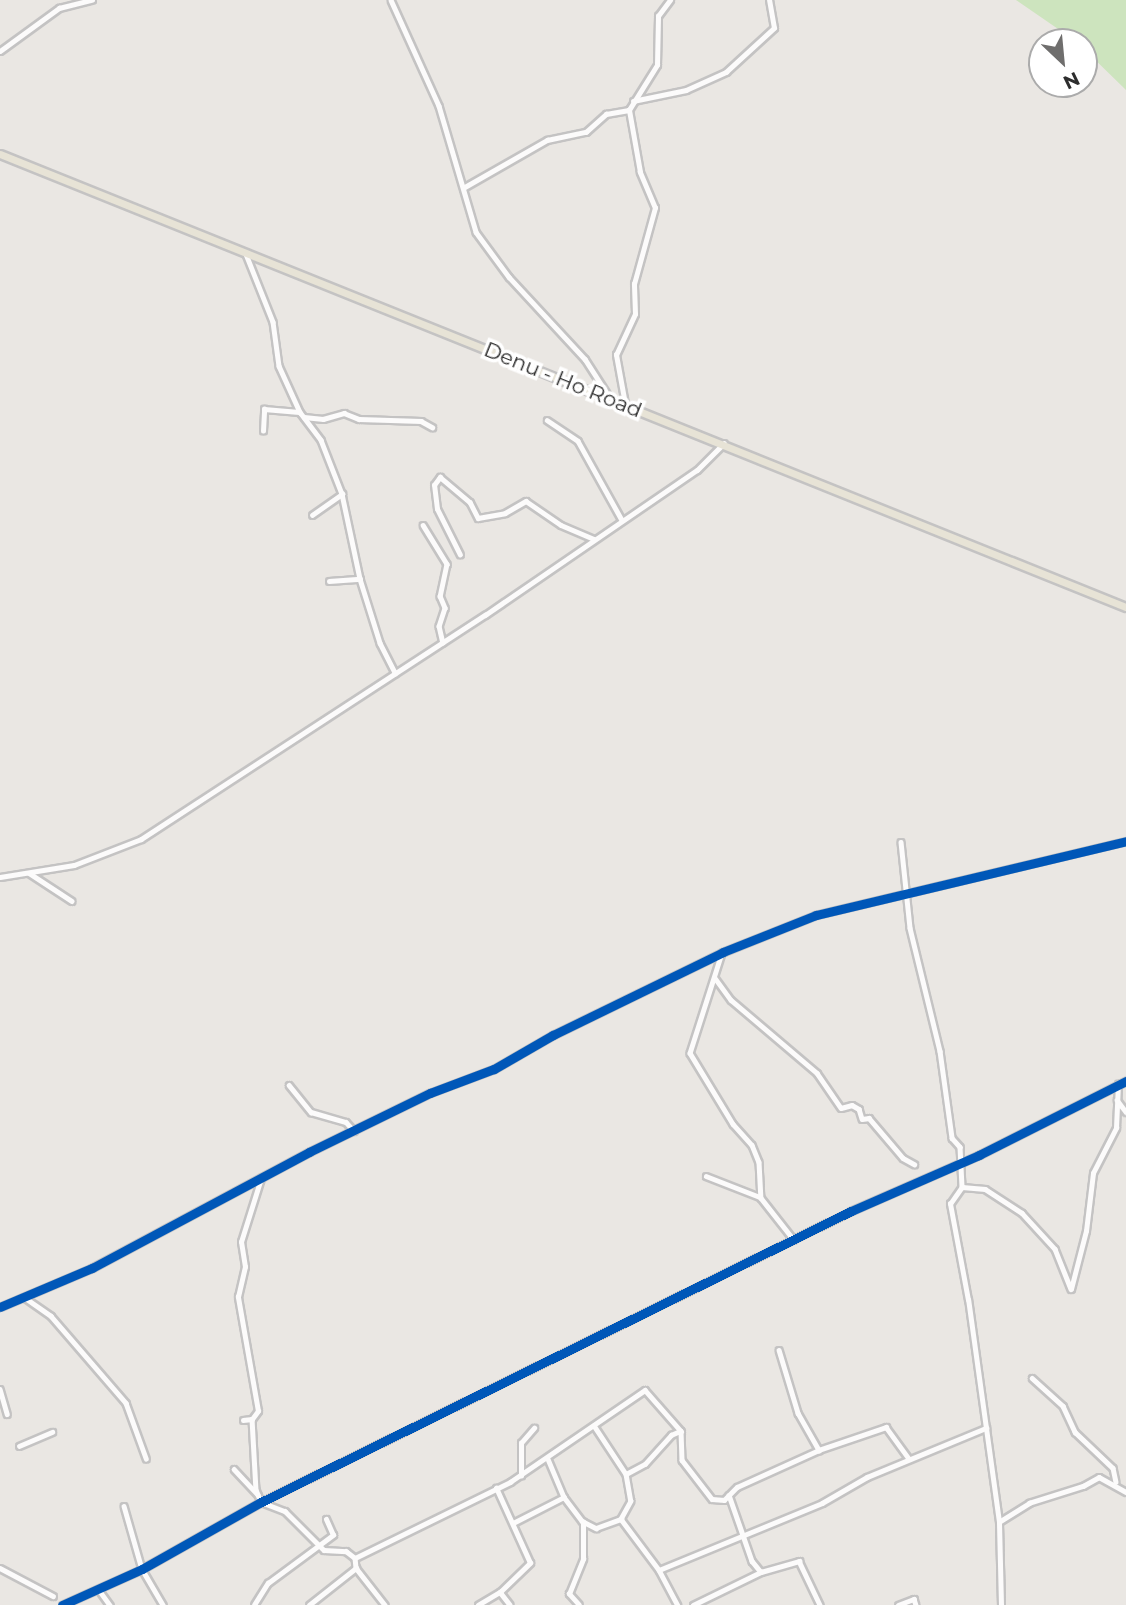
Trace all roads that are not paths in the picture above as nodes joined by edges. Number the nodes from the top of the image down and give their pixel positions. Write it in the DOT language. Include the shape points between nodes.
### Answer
graph roads {
  1 [pos="92,0"];
  2 [pos="391,0"];
  3 [pos="670,0"];
  4 [pos="769,0"];
  5 [pos="0,51"];
  6 [pos="632,101"];
  7 [pos="629,110"];
  8 [pos="0,154"];
  9 [pos="464,188"];
  10 [pos="246,254"];
  11 [pos="610,398"];
  12 [pos="625,404"];
  13 [pos="301,414"];
  14 [pos="547,420"];
  15 [pos="432,427"];
  16 [pos="263,431"];
  17 [pos="724,443"];
  18 [pos="342,494"];
  19 [pos="312,515"];
  20 [pos="622,520"];
  21 [pos="423,525"];
  22 [pos="594,538"];
  23 [pos="460,555"];
  24 [pos="360,579"];
  25 [pos="329,581"];
  26 [pos="1126,607"];
  27 [pos="443,643"];
  28 [pos="395,673"];
  29 [pos="1126,841"];
  30 [pos="901,842"];
  31 [pos="29,873"];
  32 [pos="0,877"];
  33 [pos="907,897"];
  34 [pos="72,901"];
  35 [pos="723,953"];
  36 [pos="714,977"];
  37 [pos="1126,1081"];
  38 [pos="1118,1084"];
  39 [pos="289,1085"];
  40 [pos="1117,1099"];
  41 [pos="1126,1112"];
  42 [pos="354,1131"];
  43 [pos="962,1162"];
  44 [pos="914,1164"];
  45 [pos="706,1176"];
  46 [pos="261,1178"];
  47 [pos="962,1187"];
  48 [pos="761,1198"];
  49 [pos="794,1240"];
  50 [pos="24,1297"];
  51 [pos="0,1307"];
  52 [pos="779,1350"];
  53 [pos="1032,1378"];
  54 [pos="0,1389"];
  55 [pos="7,1414"];
  56 [pos="252,1419"];
  57 [pos="243,1420"];
  58 [pos="595,1427"];
  59 [pos="986,1427"];
  60 [pos="534,1428"];
  61 [pos="681,1431"];
  62 [pos="52,1432"];
  63 [pos="19,1446"];
  64 [pos="819,1450"];
  65 [pos="146,1458"];
  66 [pos="548,1459"];
  67 [pos="909,1460"];
  68 [pos="234,1469"];
  69 [pos="626,1474"];
  70 [pos="521,1476"];
  71 [pos="1117,1483"];
  72 [pos="496,1488"];
  73 [pos="1126,1492"];
  74 [pos="729,1495"];
  75 [pos="564,1497"];
  76 [pos="260,1499"];
  77 [pos="124,1506"];
  78 [pos="326,1519"];
  79 [pos="621,1519"];
  80 [pos="582,1521"];
  81 [pos="999,1522"];
  82 [pos="513,1523"];
  83 [pos="744,1533"];
  84 [pos="317,1546"];
  85 [pos="355,1558"];
  86 [pos="0,1568"];
  87 [pos="356,1568"];
  88 [pos="142,1569"];
  89 [pos="659,1570"];
  90 [pos="761,1572"];
  91 [pos="99,1590"];
  92 [pos="500,1592"];
  93 [pos="52,1596"];
  94 [pos="62,1605"];
  95 [pos="110,1605"];
  96 [pos="163,1605"];
  97 [pos="254,1605"];
  98 [pos="309,1605"];
  99 [pos="385,1605"];
  100 [pos="478,1605"];
  101 [pos="510,1605"];
  102 [pos="579,1605"];
  103 [pos="678,1605"];
  104 [pos="693,1605"];
  105 [pos="820,1605"];
  106 [pos="898,1605"];
  107 [pos="916,1605"];
  108 [pos="1001,1605"];
  1 -- 5 [label="street" via="60,8"];
  2 -- 9 [label="street" via="439,106"];
  3 -- 6 [label="street" via="658,16 657,65"];
  4 -- 6 [label="street" via="774,28 726,72 686,90"];
  6 -- 7 [label="street"];
  7 -- 9 [label="street" via="606,114 586,132 547,140"];
  7 -- 12 [label="street" via="640,172 655,208 634,284 635,314 616,355"];
  8 -- 10 [label="main road, Denu - Ho Road"];
  9 -- 11 [label="street" via="484,245 585,359"];
  10 -- 11 [label="main road, Denu - Ho Road"];
  10 -- 13 [label="street" via="273,322 279,366"];
  11 -- 12 [label="main road, Denu - Ho Road"];
  12 -- 17 [label="main road, Denu - Ho Road"];
  13 -- 15 [label="street" via="316,419 347,414 359,419 421,421"];
  13 -- 16 [label="street" via="264,409"];
  13 -- 18 [label="street" via="321,440"];
  14 -- 20 [label="street" via="578,441"];
  17 -- 20 [label="street" via="697,470"];
  17 -- 26 [label="main road, Denu - Ho Road"];
  18 -- 19 [label="street"];
  18 -- 24 [label="street"];
  20 -- 22 [label="street"];
  21 -- 27 [label="street" via="447,564 440,596 445,608 439,626"];
  22 -- 23 [label="street" via="561,525 526,501 505,513 478,518 470,502 440,477 434,485 437,509"];
  22 -- 27 [label="street"];
  24 -- 25 [label="street"];
  24 -- 28 [label="street" via="377,635"];
  27 -- 28 [label="street"];
  28 -- 31 [label="street" via="141,839 94,859"];
  29 -- 33 [label="street"];
  30 -- 33 [label="street"];
  31 -- 32 [label="street"];
  31 -- 34 [label="street"];
  33 -- 35 [label="street" via="816,915"];
  33 -- 43 [label="street" via="910,928 940,1051 952,1138 960,1147"];
  35 -- 36 [label="street"];
  35 -- 42 [label="street" via="553,1035 494,1069 430,1093"];
  36 -- 44 [label="street" via="731,1000 817,1073 841,1108 852,1105 859,1109 862,1119 869,1118 903,1158"];
  36 -- 48 [label="street" via="690,1053 733,1124 752,1145 759,1162"];
  37 -- 38 [label="street"];
  38 -- 40 [label="street"];
  38 -- 43 [label="street"];
  39 -- 42 [label="street" via="311,1112 346,1122"];
  40 -- 41 [label="street"];
  40 -- 47 [label="street" via="1113,1136 1103,1146 1093,1173 1086,1231 1070,1289 1065,1266 1036,1225 985,1189"];
  42 -- 46 [label="street"];
  43 -- 47 [label="street"];
  43 -- 49 [label="street"];
  45 -- 48 [label="street"];
  46 -- 50 [label="street" via="127,1251"];
  46 -- 56 [label="street" via="241,1242 245,1267 238,1297 258,1411"];
  47 -- 59 [label="street" via="950,1204"];
  48 -- 49 [label="street"];
  49 -- 76 [label="street"];
  50 -- 51 [label="street"];
  50 -- 65 [label="street" via="51,1316 126,1403"];
  52 -- 64 [label="street" via="799,1413"];
  53 -- 71 [label="street" via="1063,1406 1083,1441 1107,1460"];
  54 -- 55 [label="street"];
  56 -- 57 [label="street"];
  56 -- 76 [label="street"];
  58 -- 61 [label="street" via="645,1390"];
  58 -- 66 [label="street"];
  58 -- 69 [label="street"];
  59 -- 67 [label="street"];
  59 -- 81 [label="street"];
  60 -- 70 [label="street" via="521,1443"];
  61 -- 69 [label="street" via="671,1435 645,1464"];
  61 -- 74 [label="street" via="682,1460 712,1499"];
  62 -- 63 [label="street"];
  64 -- 67 [label="street" via="886,1427"];
  64 -- 74 [label="street" via="737,1487"];
  66 -- 70 [label="street"];
  66 -- 75 [label="street"];
  67 -- 83 [label="street" via="822,1503"];
  68 -- 76 [label="street"];
  69 -- 79 [label="street" via="631,1501"];
  70 -- 72 [label="street"];
  71 -- 73 [label="street"];
  71 -- 81 [label="street" via="1099,1477 1029,1503"];
  72 -- 82 [label="street"];
  72 -- 85 [label="street"];
  74 -- 83 [label="street"];
  75 -- 80 [label="street"];
  75 -- 82 [label="street"];
  76 -- 84 [label="street" via="285,1511"];
  76 -- 88 [label="street"];
  77 -- 88 [label="street"];
  78 -- 84 [label="street" via="333,1535"];
  79 -- 80 [label="street" via="596,1528"];
  79 -- 89 [label="street"];
  80 -- 102 [label="street" via="583,1559 569,1594"];
  81 -- 108 [label="street"];
  82 -- 92 [label="street" via="530,1563"];
  83 -- 89 [label="street"];
  83 -- 90 [label="street" via="752,1561"];
  84 -- 85 [label="street" via="346,1551"];
  84 -- 97 [label="street" via="268,1583"];
  85 -- 87 [label="street"];
  86 -- 93 [label="street"];
  87 -- 98 [label="street"];
  87 -- 99 [label="street"];
  88 -- 91 [label="street"];
  88 -- 96 [label="street"];
  89 -- 103 [label="street"];
  90 -- 104 [label="street"];
  90 -- 105 [label="street" via="799,1560"];
  91 -- 94 [label="street"];
  91 -- 95 [label="street"];
  92 -- 100 [label="street"];
  92 -- 101 [label="street"];
  106 -- 107 [label="street" via="914,1600"];
}
